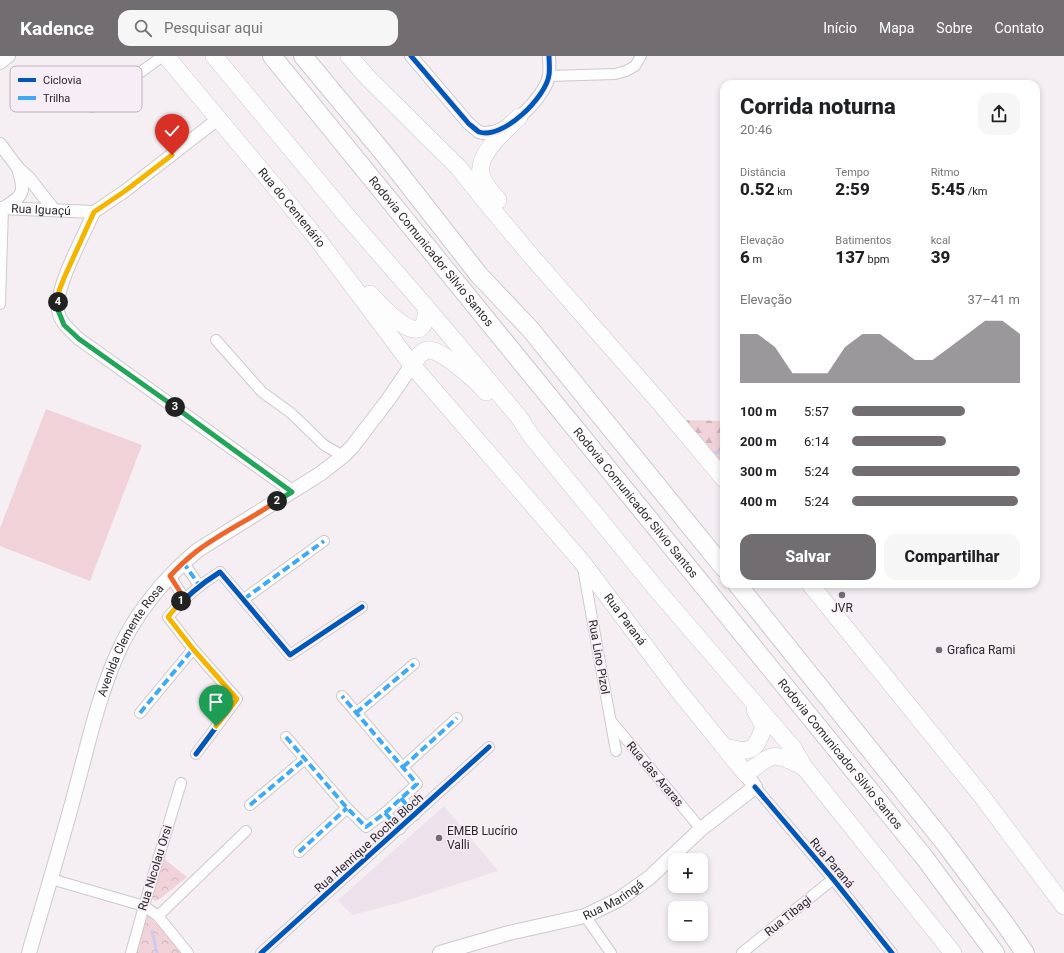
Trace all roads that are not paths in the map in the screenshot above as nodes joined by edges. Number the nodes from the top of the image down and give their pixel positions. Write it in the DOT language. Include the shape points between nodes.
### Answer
graph roads {
  1 [pos="8,56"];
  2 [pos="163,56"];
  3 [pos="166,56"];
  4 [pos="214,56"];
  5 [pos="272,56"];
  6 [pos="303,56"];
  7 [pos="349,56"];
  8 [pos="410,56"];
  9 [pos="549,56"];
  10 [pos="641,56"];
  11 [pos="0,63"];
  12 [pos="142,71"];
  13 [pos="550,76"];
  14 [pos="519,117"];
  15 [pos="218,119"];
  16 [pos="0,144"];
  17 [pos="18,168"];
  18 [pos="2,208"];
  19 [pos="54,210"];
  20 [pos="94,212"];
  21 [pos="322,245"];
  22 [pos="532,257"];
  23 [pos="0,304"];
  24 [pos="426,307"];
  25 [pos="216,340"];
  26 [pos="412,365"];
  27 [pos="532,437"];
  28 [pos="343,456"];
  29 [pos="720,474"];
  30 [pos="292,492"];
  31 [pos="324,541"];
  32 [pos="183,562"];
  33 [pos="582,562"];
  34 [pos="720,563"];
  35 [pos="170,576"];
  36 [pos="199,585"];
  37 [pos="740,588"];
  38 [pos="813,588"];
  39 [pos="184,598"];
  40 [pos="244,599"];
  41 [pos="362,607"];
  42 [pos="193,649"];
  43 [pos="414,664"];
  44 [pos="739,685"];
  45 [pos="342,696"];
  46 [pos="140,713"];
  47 [pos="356,713"];
  48 [pos="457,718"];
  49 [pos="610,720"];
  50 [pos="764,726"];
  51 [pos="286,737"];
  52 [pos="489,748"];
  53 [pos="724,748"];
  54 [pos="616,751"];
  55 [pos="196,754"];
  56 [pos="767,758"];
  57 [pos="305,759"];
  58 [pos="403,767"];
  59 [pos="804,767"];
  60 [pos="751,780"];
  61 [pos="181,783"];
  62 [pos="401,798"];
  63 [pos="250,805"];
  64 [pos="347,808"];
  65 [pos="385,813"];
  66 [pos="415,815"];
  67 [pos="400,829"];
  68 [pos="700,829"];
  69 [pos="246,831"];
  70 [pos="299,852"];
  71 [pos="51,879"];
  72 [pos="833,879"];
  73 [pos="144,906"];
  74 [pos="1064,906"];
  75 [pos="158,916"];
  76 [pos="585,916"];
  77 [pos="473,948"];
  78 [pos="457,950"];
  79 [pos="29,953"];
  80 [pos="131,953"];
  81 [pos="188,953"];
  82 [pos="262,953"];
  83 [pos="440,953"];
  84 [pos="611,953"];
  85 [pos="742,953"];
  86 [pos="892,953"];
  87 [pos="953,953"];
  88 [pos="995,953"];
  89 [pos="1025,953"];
  1 -- 11 [label="street"];
  2 -- 12 [label="street"];
  3 -- 15 [label="highway, Rua do Centenário"];
  4 -- 24 [label="highway"];
  5 -- 88 [label="highway, Rodovia Comunicador Silvio Santos" via="924,857"];
  6 -- 34 [label="highway, Rodovia Comunicador Silvio Santos" via="386,156 479,275 531,330"];
  7 -- 22 [label="highway" via="458,167"];
  8 -- 14 [label="street" via="453,107 479,132 492,132 503,128"];
  9 -- 13 [label="street"];
  10 -- 13 [label="street" via="635,66 615,74"];
  13 -- 14 [label="street" via="541,94"];
  14 -- 22 [label="highway" via="492,143 483,160 480,173 486,185 527,234"];
  15 -- 20 [label="street"];
  15 -- 21 [label="highway, Rua do Centenário"];
  16 -- 17 [label="street"];
  17 -- 18 [label="street" via="22,190 15,201"];
  17 -- 19 [label="street"];
  18 -- 19 [label="street, Rua Iguaçú"];
  18 -- 23 [label="street"];
  19 -- 20 [label="street, Rua Iguaçú"];
  20 -- 30 [label="street" via="59,291 58,310 64,325 79,339"];
  21 -- 24 [label="highway" via="384,308 411,330 422,327"];
  21 -- 26 [label="highway, Rua do Centenário"];
  22 -- 29 [label="highway" via="662,404"];
  24 -- 27 [label="highway" via="518,416"];
  25 -- 28 [label="street" via="262,392 291,413 324,445"];
  26 -- 27 [label="highway" via="421,353 435,350 483,389"];
  26 -- 28 [label="main road, Avenida Clemente Rosa" via="388,400"];
  26 -- 33 [label="highway, Rua Paraná"];
  27 -- 44 [label="highway"];
  28 -- 30 [label="main road, Avenida Clemente Rosa"];
  30 -- 32 [label="main road, Avenida Clemente Rosa" via="228,530"];
  31 -- 40 [label="street"];
  32 -- 35 [label="main road, Avenida Clemente Rosa"];
  32 -- 36 [label="street"];
  33 -- 49 [label="street, Rua Lino Pizol"];
  33 -- 53 [label="highway, Rua Paraná"];
  35 -- 39 [label="street"];
  35 -- 71 [label="main road, Avenida Clemente Rosa" via="137,619 116,656 102,693"];
  36 -- 39 [label="street"];
  36 -- 40 [label="street" via="220,572"];
  37 -- 89 [label="highway, Rodovia Comunicador Silvio Santos" via="944,842"];
  38 -- 74 [label="highway" via="981,796"];
  39 -- 42 [label="street" via="168,617"];
  40 -- 41 [label="street" via="290,655"];
  42 -- 46 [label="street"];
  42 -- 55 [label="street" via="237,699"];
  43 -- 47 [label="street"];
  44 -- 50 [label="highway"];
  44 -- 59 [label="highway" via="793,748"];
  45 -- 47 [label="street"];
  47 -- 58 [label="street"];
  48 -- 58 [label="street"];
  49 -- 54 [label="street, Rua Lino Pizol"];
  49 -- 68 [label="street, Rua das Araras"];
  50 -- 53 [label="highway" via="751,750 743,752"];
  50 -- 56 [label="highway" via="773,742"];
  51 -- 57 [label="street"];
  52 -- 66 [label="street, Rua Henrique Rocha Bloch"];
  53 -- 60 [label="highway, Rua Paraná"];
  56 -- 59 [label="highway" via="781,756"];
  56 -- 60 [label="highway"];
  57 -- 63 [label="street"];
  57 -- 64 [label="street"];
  58 -- 62 [label="street" via="416,784"];
  59 -- 87 [label="highway"];
  60 -- 68 [label="main road, Rua Maringá"];
  60 -- 72 [label="street, Rua Paraná"];
  61 -- 73 [label="street, Rua Nicolau Orsi"];
  62 -- 65 [label="street"];
  62 -- 66 [label="street"];
  64 -- 65 [label="street" via="366,827"];
  64 -- 70 [label="street"];
  65 -- 67 [label="street"];
  66 -- 67 [label="street, Rua Henrique Rocha Bloch"];
  67 -- 82 [label="street, Rua Henrique Rocha Bloch"];
  68 -- 76 [label="main road, Rua Maringá" via="650,878 618,900"];
  69 -- 75 [label="street"];
  71 -- 73 [label="street"];
  71 -- 79 [label="main road, Avenida Clemente Rosa"];
  72 -- 85 [label="street, Rua Tibagi"];
  72 -- 86 [label="street, Rua Paraná"];
  73 -- 75 [label="street"];
  73 -- 80 [label="street, Rua Nicolau Orsi"];
  75 -- 81 [label="street"];
  76 -- 77 [label="main road, Rua Maringá"];
  76 -- 84 [label="street"];
  77 -- 78 [label="main road, Rua Maringá"];
  78 -- 83 [label="main road, Rua Maringá"];
}
